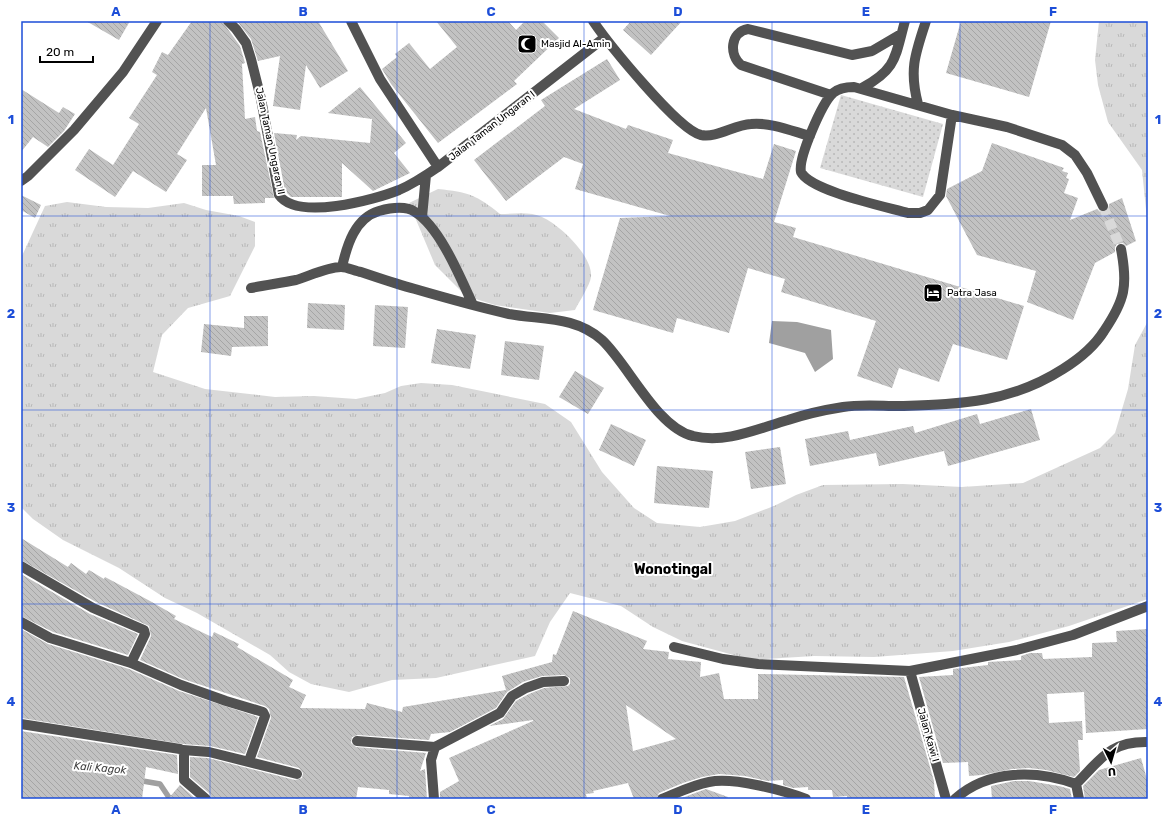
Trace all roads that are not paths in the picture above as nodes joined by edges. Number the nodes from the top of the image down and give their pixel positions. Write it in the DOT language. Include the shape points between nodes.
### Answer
graph roads {
  1 [pos="157,21"];
  2 [pos="228,21"];
  3 [pos="351,21"];
  4 [pos="593,21"];
  5 [pos="905,21"];
  6 [pos="926,21"];
  7 [pos="901,34"];
  8 [pos="604,38"];
  9 [pos="862,88"];
  10 [pos="831,95"];
  11 [pos="918,104"];
  12 [pos="952,115"];
  13 [pos="810,136"];
  14 [pos="438,167"];
  15 [pos="426,175"];
  16 [pos="21,181"];
  17 [pos="1103,206"];
  18 [pos="422,217"];
  19 [pos="1121,249"];
  20 [pos="342,267"];
  21 [pos="250,288"];
  22 [pos="473,305"];
  23 [pos="21,566"];
  24 [pos="1148,606"];
  25 [pos="21,622"];
  26 [pos="674,647"];
  27 [pos="131,663"];
  28 [pos="910,671"];
  29 [pos="564,681"];
  30 [pos="21,724"];
  31 [pos="357,741"];
  32 [pos="1148,742"];
  33 [pos="435,747"];
  34 [pos="183,750"];
  35 [pos="249,761"];
  36 [pos="298,774"];
  37 [pos="1076,784"];
  38 [pos="206,799"];
  39 [pos="434,799"];
  40 [pos="662,799"];
  41 [pos="806,799"];
  42 [pos="946,799"];
  43 [pos="955,799"];
  44 [pos="1079,799"];
  1 -- 16 [label="street" via="123,72 74,130"];
  2 -- 15 [label="street, Jalan Taman Ungaran II" via="246,43 261,99 279,195 283,200 289,204 308,207 335,206 397,191"];
  3 -- 14 [label="street, Jalan Taman Ungaran I" via="380,79"];
  4 -- 8 [label="street"];
  5 -- 7 [label="street"];
  6 -- 11 [label="street" via="912,73"];
  7 -- 9 [label="street" via="888,70 879,79"];
  7 -- 10 [label="street" via="872,51 852,55 748,29 736,36 733,53 741,65"];
  8 -- 13 [label="street" via="667,110 693,133 709,135 735,126 752,124"];
  8 -- 14 [label="street, Jalan Taman Ungaran I"];
  9 -- 10 [label="street" via="843,88"];
  9 -- 11 [label="street"];
  10 -- 13 [label="street"];
  11 -- 12 [label="street"];
  12 -- 13 [label="street" via="940,195 932,207 920,213 908,213 825,189 810,182 802,175 800,166"];
  12 -- 17 [label="street" via="1007,127 1062,145 1075,156 1087,173"];
  14 -- 15 [label="street, Jalan Taman Ungaran II"];
  15 -- 18 [label="street"];
  18 -- 20 [label="street" via="414,211 398,208 368,216 354,231"];
  18 -- 22 [label="street" via="452,260"];
  19 -- 22 [label="street" via="1125,285 1111,321 1087,352 1033,386 1006,396 972,401 840,408 813,412 744,434 721,438 688,436 674,426 655,408 603,342 592,332 561,320 512,314"];
  20 -- 21 [label="street"];
  20 -- 22 [label="street"];
  23 -- 27 [label="street" via="93,608 144,630 145,634"];
  24 -- 28 [label="street" via="1066,637 1018,650"];
  25 -- 27 [label="street" via="50,638"];
  26 -- 28 [label="street" via="723,659 758,664"];
  27 -- 35 [label="street" via="181,685 263,712 265,716"];
  28 -- 42 [label="street, Jalan Kawi I"];
  29 -- 33 [label="street" via="543,682 526,688 512,696 500,713"];
  30 -- 34 [label="street"];
  31 -- 33 [label="street"];
  32 -- 37 [label="street" via="1124,744 1111,749"];
  33 -- 39 [label="street" via="431,760"];
  34 -- 35 [label="street" via="209,752"];
  34 -- 38 [label="street" via="184,780"];
  35 -- 36 [label="street"];
  37 -- 43 [label="street" via="1056,777 1030,774 1011,776 976,784"];
  37 -- 44 [label="street"];
  40 -- 41 [label="street" via="709,782 723,781 762,787"];
}
